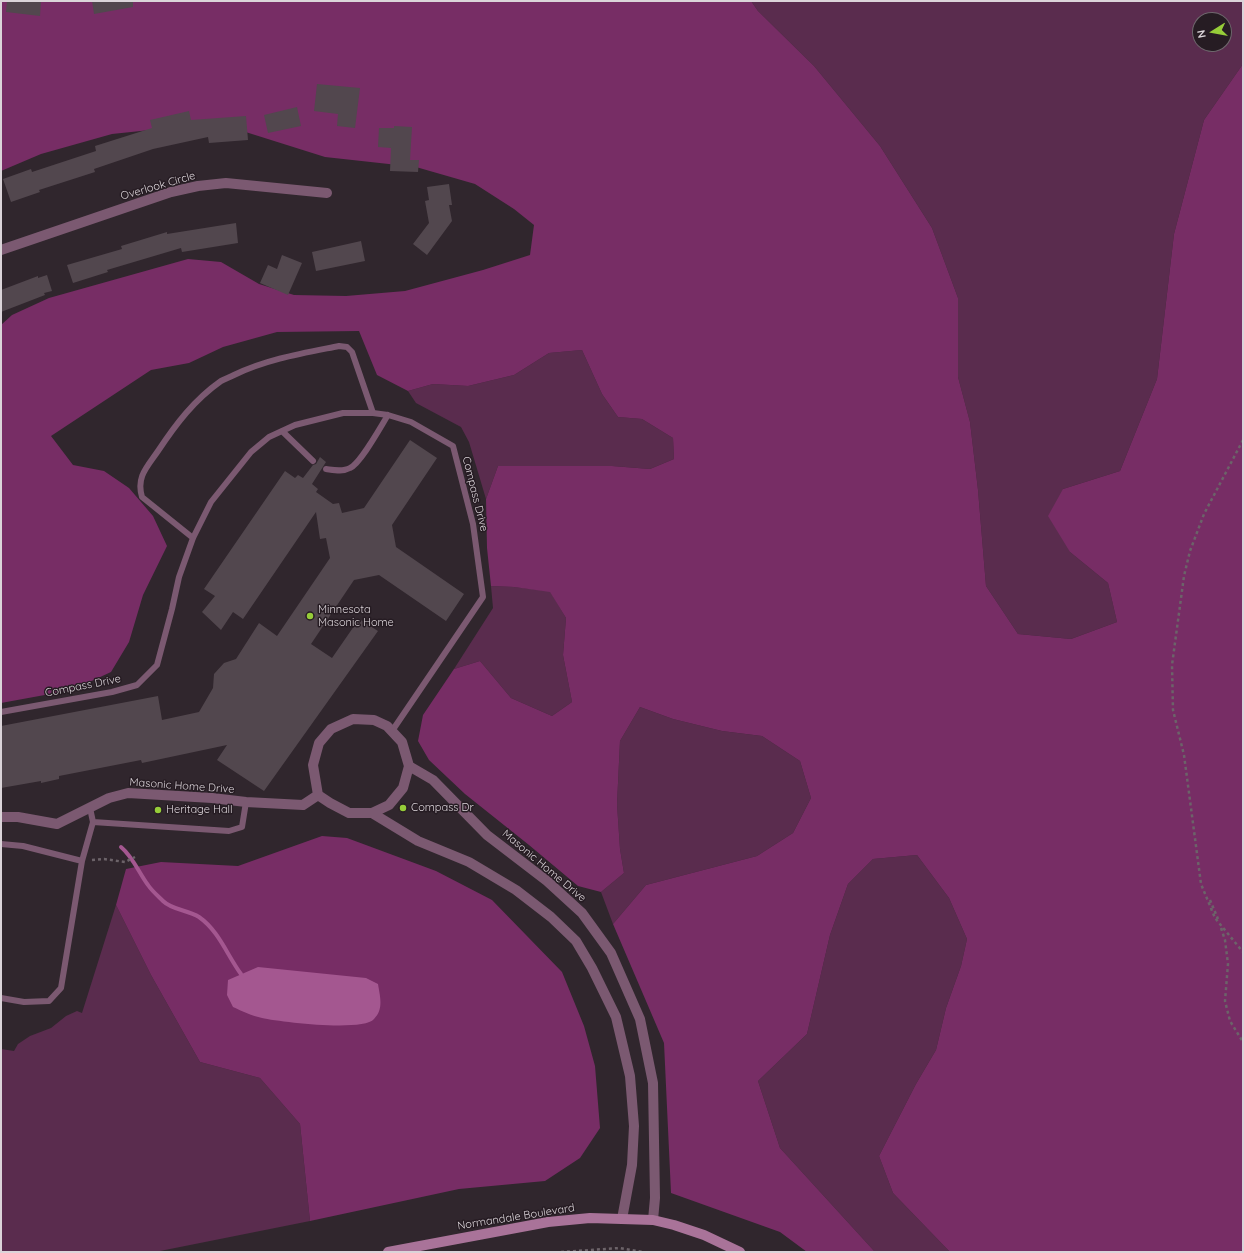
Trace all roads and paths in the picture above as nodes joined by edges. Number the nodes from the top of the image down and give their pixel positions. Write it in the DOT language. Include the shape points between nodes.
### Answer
graph roads {
  1 [pos="327,193"];
  2 [pos="1,250"];
  3 [pos="372,413"];
  4 [pos="388,415"];
  5 [pos="282,431"];
  6 [pos="1243,440"];
  7 [pos="313,461"];
  8 [pos="326,469"];
  9 [pos="193,538"];
  10 [pos="1,712"];
  11 [pos="392,732"];
  12 [pos="409,766"];
  13 [pos="318,795"];
  14 [pos="246,802"];
  15 [pos="90,808"];
  16 [pos="372,813"];
  17 [pos="1,817"];
  18 [pos="93,822"];
  19 [pos="1,844"];
  20 [pos="135,857"];
  21 [pos="82,861"];
  22 [pos="1220,926"];
  23 [pos="1243,952"];
  24 [pos="1,998"];
  25 [pos="1243,1042"];
  26 [pos="622,1219"];
  27 [pos="653,1220"];
  28 [pos="388,1252"];
  29 [pos="561,1252"];
  30 [pos="643,1252"];
  31 [pos="740,1252"];
  1 -- 2 [label="street, Overlook Circle" via="226,183 198,186 171,192"];
  3 -- 4 [label="lane, Compass Drive"];
  3 -- 5 [label="lane, Compass Drive" via="343,413 295,425"];
  3 -- 9 [label="lane" via="352,352 348,347 339,346 278,359 221,381 176,424 142,475 139,487 142,497"];
  4 -- 8 [label="lane" via="358,462 350,468 337,471"];
  4 -- 11 [label="lane, Compass Drive" via="411,422 453,446 473,524 483,597"];
  5 -- 7 [label="lane"];
  5 -- 9 [label="lane, Compass Drive" via="269,437 251,452 211,502"];
  6 -- 22 [label="path" via="1204,514 1190,551 1184,576 1172,665 1172,710 1184,755 1201,884"];
  9 -- 10 [label="lane, Compass Drive" via="179,577 157,665 137,685"];
  11 -- 12 [label="street" via="402,742"];
  11 -- 13 [label="street" via="387,726 374,720 352,719 331,729 319,743 313,765"];
  12 -- 16 [label="street" via="403,788 389,805"];
  12 -- 27 [label="street, Masonic Home Drive" via="432,780 487,835 547,881 582,913 611,953 640,1019 653,1083"];
  13 -- 14 [label="street, Masonic Home Drive" via="303,805"];
  13 -- 16 [label="street" via="349,813"];
  14 -- 15 [label="street, Masonic Home Drive" via="128,793 109,798"];
  14 -- 18 [label="lane" via="242,827 229,830"];
  15 -- 17 [label="street, Masonic Home Drive" via="57,824"];
  15 -- 18 [label="lane"];
  16 -- 26 [label="street" via="418,841 469,862 516,890 551,917 576,941 616,1017 630,1076 634,1126 632,1164"];
  18 -- 21 [label="lane"];
  19 -- 21 [label="lane" via="23,846"];
  20 -- 21 [label="path" via="125,862 104,858"];
  21 -- 24 [label="lane" via="61,988 49,1001 24,1002"];
  22 -- 23 [label="path"];
  22 -- 25 [label="path" via="1225,940 1228,964 1225,1002 1230,1021"];
  26 -- 27 [label="street, Normandale Boulevard"];
  26 -- 28 [label="street, Normandale Boulevard" via="590,1218 548,1222"];
  27 -- 31 [label="street, Normandale Boulevard" via="704,1236"];
  29 -- 30 [label="path" via="620,1248"];
}
